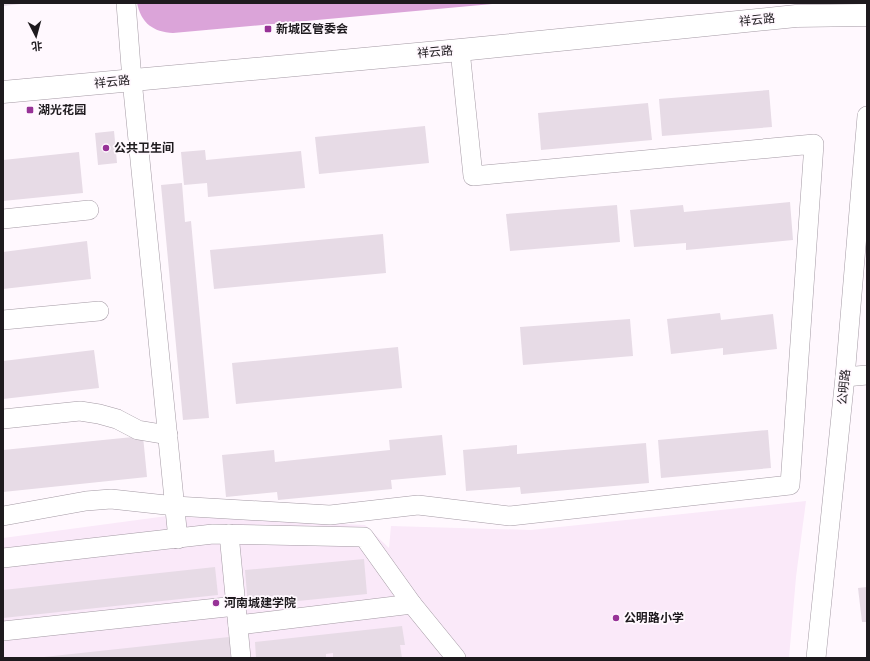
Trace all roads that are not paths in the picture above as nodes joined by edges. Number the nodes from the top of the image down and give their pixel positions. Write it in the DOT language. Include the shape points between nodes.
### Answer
graph roads {
  1 [pos="126,3"];
  2 [pos="867,15"];
  3 [pos="460,50"];
  4 [pos="132,80"];
  5 [pos="3,92"];
  6 [pos="867,116"];
  7 [pos="90,210"];
  8 [pos="3,219"];
  9 [pos="99,311"];
  10 [pos="3,320"];
  11 [pos="867,375"];
  12 [pos="845,377"];
  13 [pos="3,419"];
  14 [pos="168,436"];
  15 [pos="175,506"];
  16 [pos="3,516"];
  17 [pos="229,534"];
  18 [pos="178,539"];
  19 [pos="3,558"];
  20 [pos="412,604"];
  21 [pos="236,606"];
  22 [pos="238,625"];
  23 [pos="3,631"];
  24 [pos="241,658"];
  25 [pos="456,658"];
  26 [pos="816,658"];
  1 -- 4 [label="street"];
  2 -- 3 [label="main road, 祥云路" via="796,16"];
  3 -- 4 [label="main road, 祥云路"];
  3 -- 15 [label="street" via="473,176 814,144 790,485 510,516 418,505 330,515"];
  4 -- 5 [label="main road, 祥云路"];
  4 -- 14 [label="street"];
  6 -- 12 [label="street, 公明路"];
  7 -- 8 [label="street"];
  9 -- 10 [label="street"];
  11 -- 12 [label="street"];
  12 -- 26 [label="street, 公明路"];
  13 -- 14 [label="street" via="80,411 118,420 138,430"];
  14 -- 15 [label="street"];
  15 -- 16 [label="street" via="98,500"];
  15 -- 18 [label="street"];
  17 -- 18 [label="street"];
  17 -- 20 [label="street" via="364,537"];
  17 -- 21 [label="street"];
  18 -- 19 [label="street"];
  20 -- 22 [label="street"];
  20 -- 25 [label="street"];
  21 -- 22 [label="street"];
  21 -- 23 [label="street"];
  22 -- 24 [label="street"];
}
